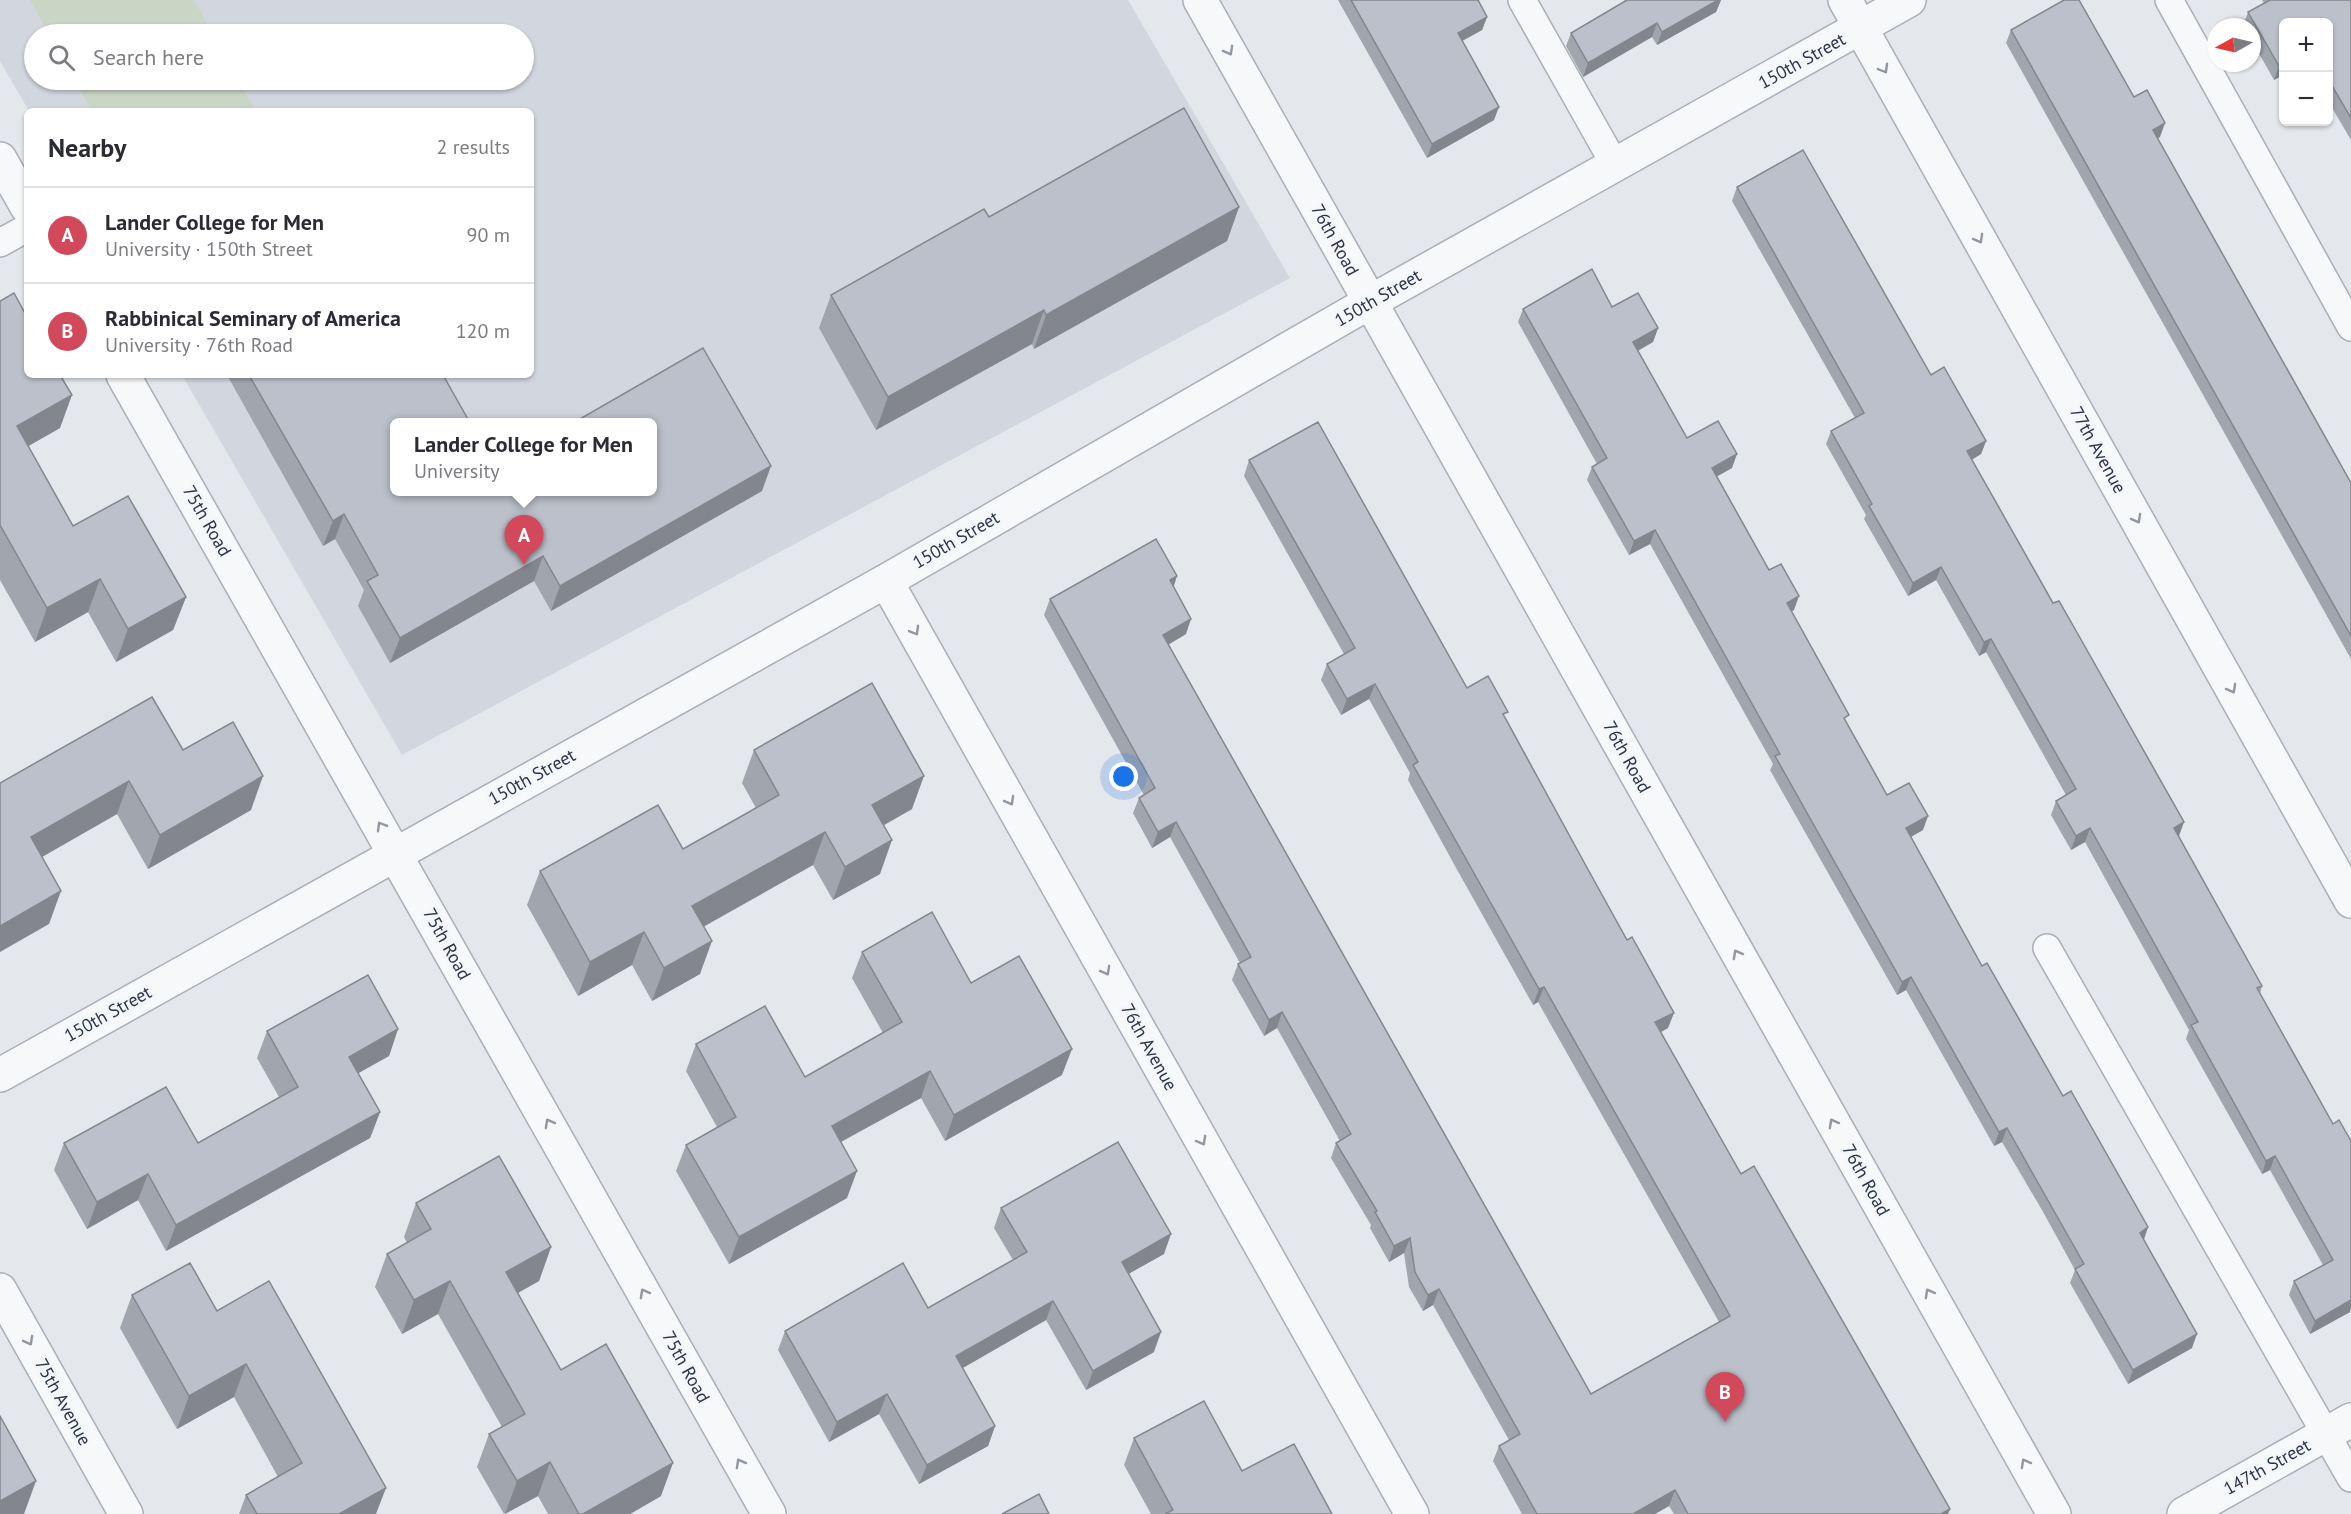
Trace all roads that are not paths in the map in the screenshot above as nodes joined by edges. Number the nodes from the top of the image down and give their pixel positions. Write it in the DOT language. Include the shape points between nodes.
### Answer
graph roads {
  1 [pos="1200,0"];
  2 [pos="1522,0"];
  3 [pos="1909,0"];
  4 [pos="2169,0"];
  5 [pos="1853,14"];
  6 [pos="0,159"];
  7 [pos="1615,165"];
  8 [pos="24,202"];
  9 [pos="24,230"];
  10 [pos="0,243"];
  11 [pos="1370,302"];
  12 [pos="2351,327"];
  13 [pos="125,378"];
  14 [pos="886,580"];
  15 [pos="396,853"];
  16 [pos="2351,901"];
  17 [pos="2047,948"];
  18 [pos="0,1075"];
  19 [pos="0,1290"];
  20 [pos="2339,1427"];
  21 [pos="2351,1478"];
  22 [pos="126,1514"];
  23 [pos="769,1514"];
  24 [pos="1412,1514"];
  25 [pos="2054,1514"];
  26 [pos="2184,1514"];
  1 -- 11 [label="street, 76th Road, one-way"];
  2 -- 7 [label="lane"];
  3 -- 5 [label="street, 150th Street"];
  4 -- 12 [label="lane"];
  5 -- 7 [label="street, 150th Street"];
  5 -- 16 [label="street, 77th Avenue, one-way"];
  6 -- 8 [label="street"];
  7 -- 11 [label="street, 150th Street"];
  9 -- 10 [label="lane"];
  11 -- 14 [label="street, 150th Street"];
  25 -- 11 [label="street, 76th Road, one-way"];
  15 -- 13 [label="street, 75th Road, one-way"];
  14 -- 15 [label="street, 150th Street"];
  14 -- 24 [label="street, 76th Avenue, one-way"];
  15 -- 18 [label="street, 150th Street"];
  23 -- 15 [label="street, 75th Road, one-way"];
  17 -- 20 [label="lane"];
  19 -- 22 [label="street, 75th Avenue, one-way"];
  20 -- 21 [label="lane"];
  20 -- 26 [label="street, 147th Street"];
}
